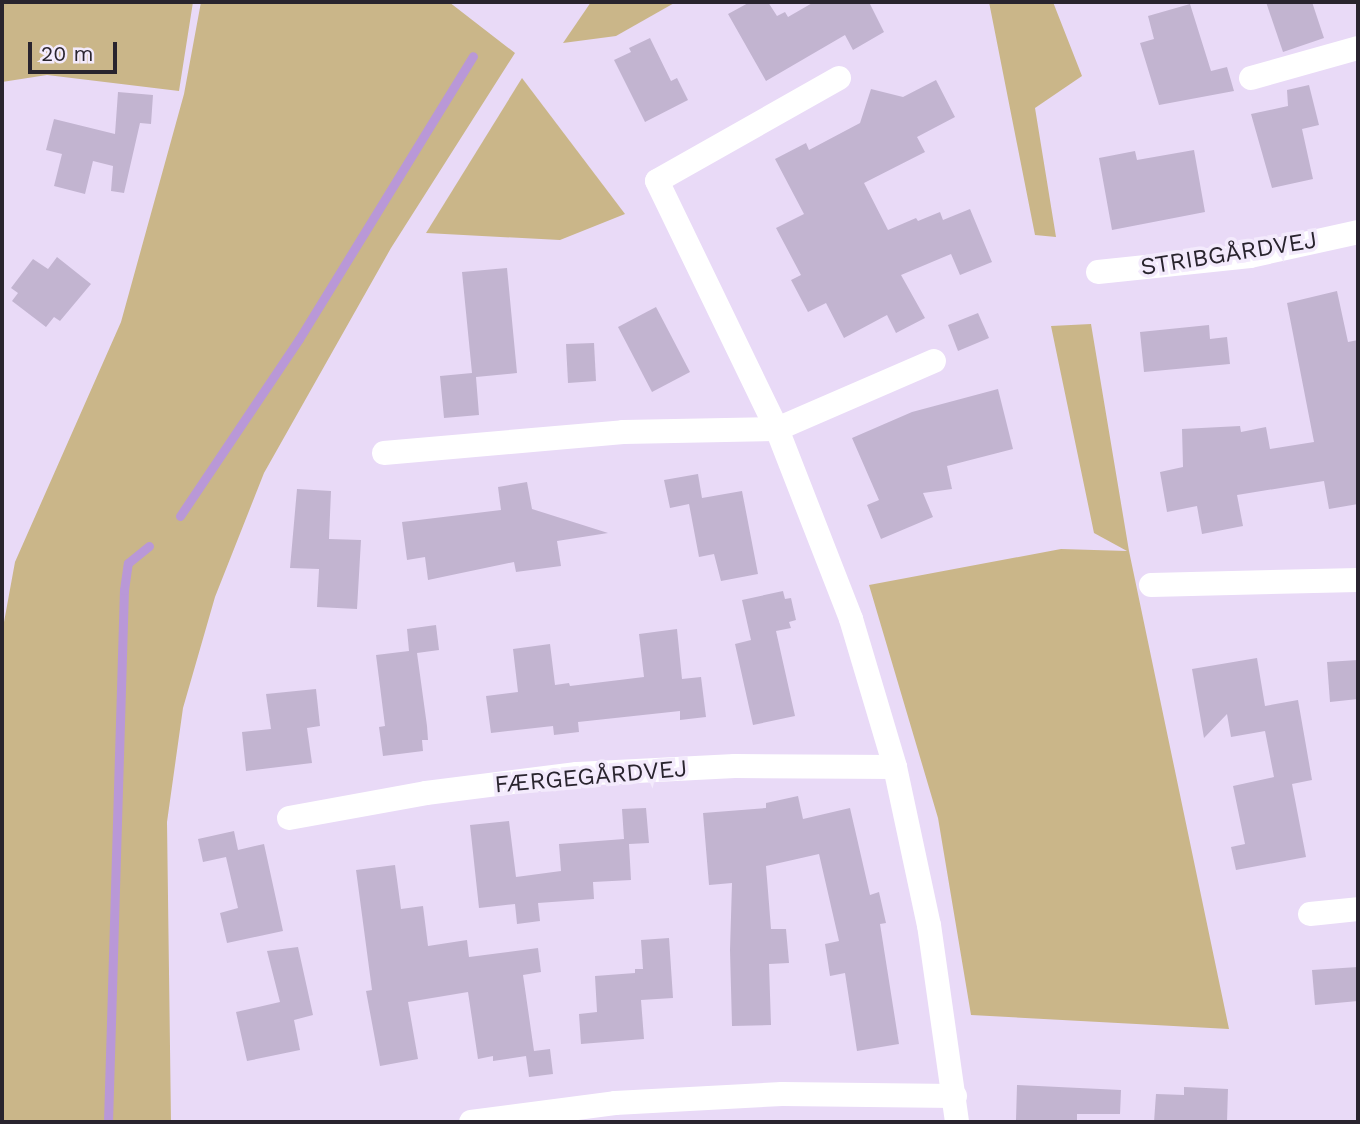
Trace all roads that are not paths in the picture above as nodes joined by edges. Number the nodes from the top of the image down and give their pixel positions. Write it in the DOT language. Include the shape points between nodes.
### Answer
graph roads {
  1 [pos="1358,48"];
  2 [pos="839,78"];
  3 [pos="1251,78"];
  4 [pos="1358,232"];
  5 [pos="1098,272"];
  6 [pos="934,361"];
  7 [pos="777,429"];
  8 [pos="384,453"];
  9 [pos="1358,580"];
  10 [pos="1151,585"];
  11 [pos="895,767"];
  12 [pos="289,818"];
  13 [pos="1358,909"];
  14 [pos="1310,914"];
  15 [pos="955,1096"];
  16 [pos="471,1122"];
  17 [pos="957,1122"];
  1 -- 3 [label="street"];
  2 -- 7 [label="street" via="657,181"];
  4 -- 5 [label="street, STRIBGÅRDVEJ" via="1250,256"];
  6 -- 7 [label="street"];
  7 -- 8 [label="street" via="623,432"];
  7 -- 11 [label="street" via="851,619"];
  9 -- 10 [label="street"];
  11 -- 12 [label="street, FÆRGEGÅRDVEJ" via="735,766 577,774 426,793"];
  11 -- 15 [label="street" via="929,925"];
  13 -- 14 [label="street"];
  15 -- 16 [label="street" via="782,1094 629,1102"];
  15 -- 17 [label="street"];
}
